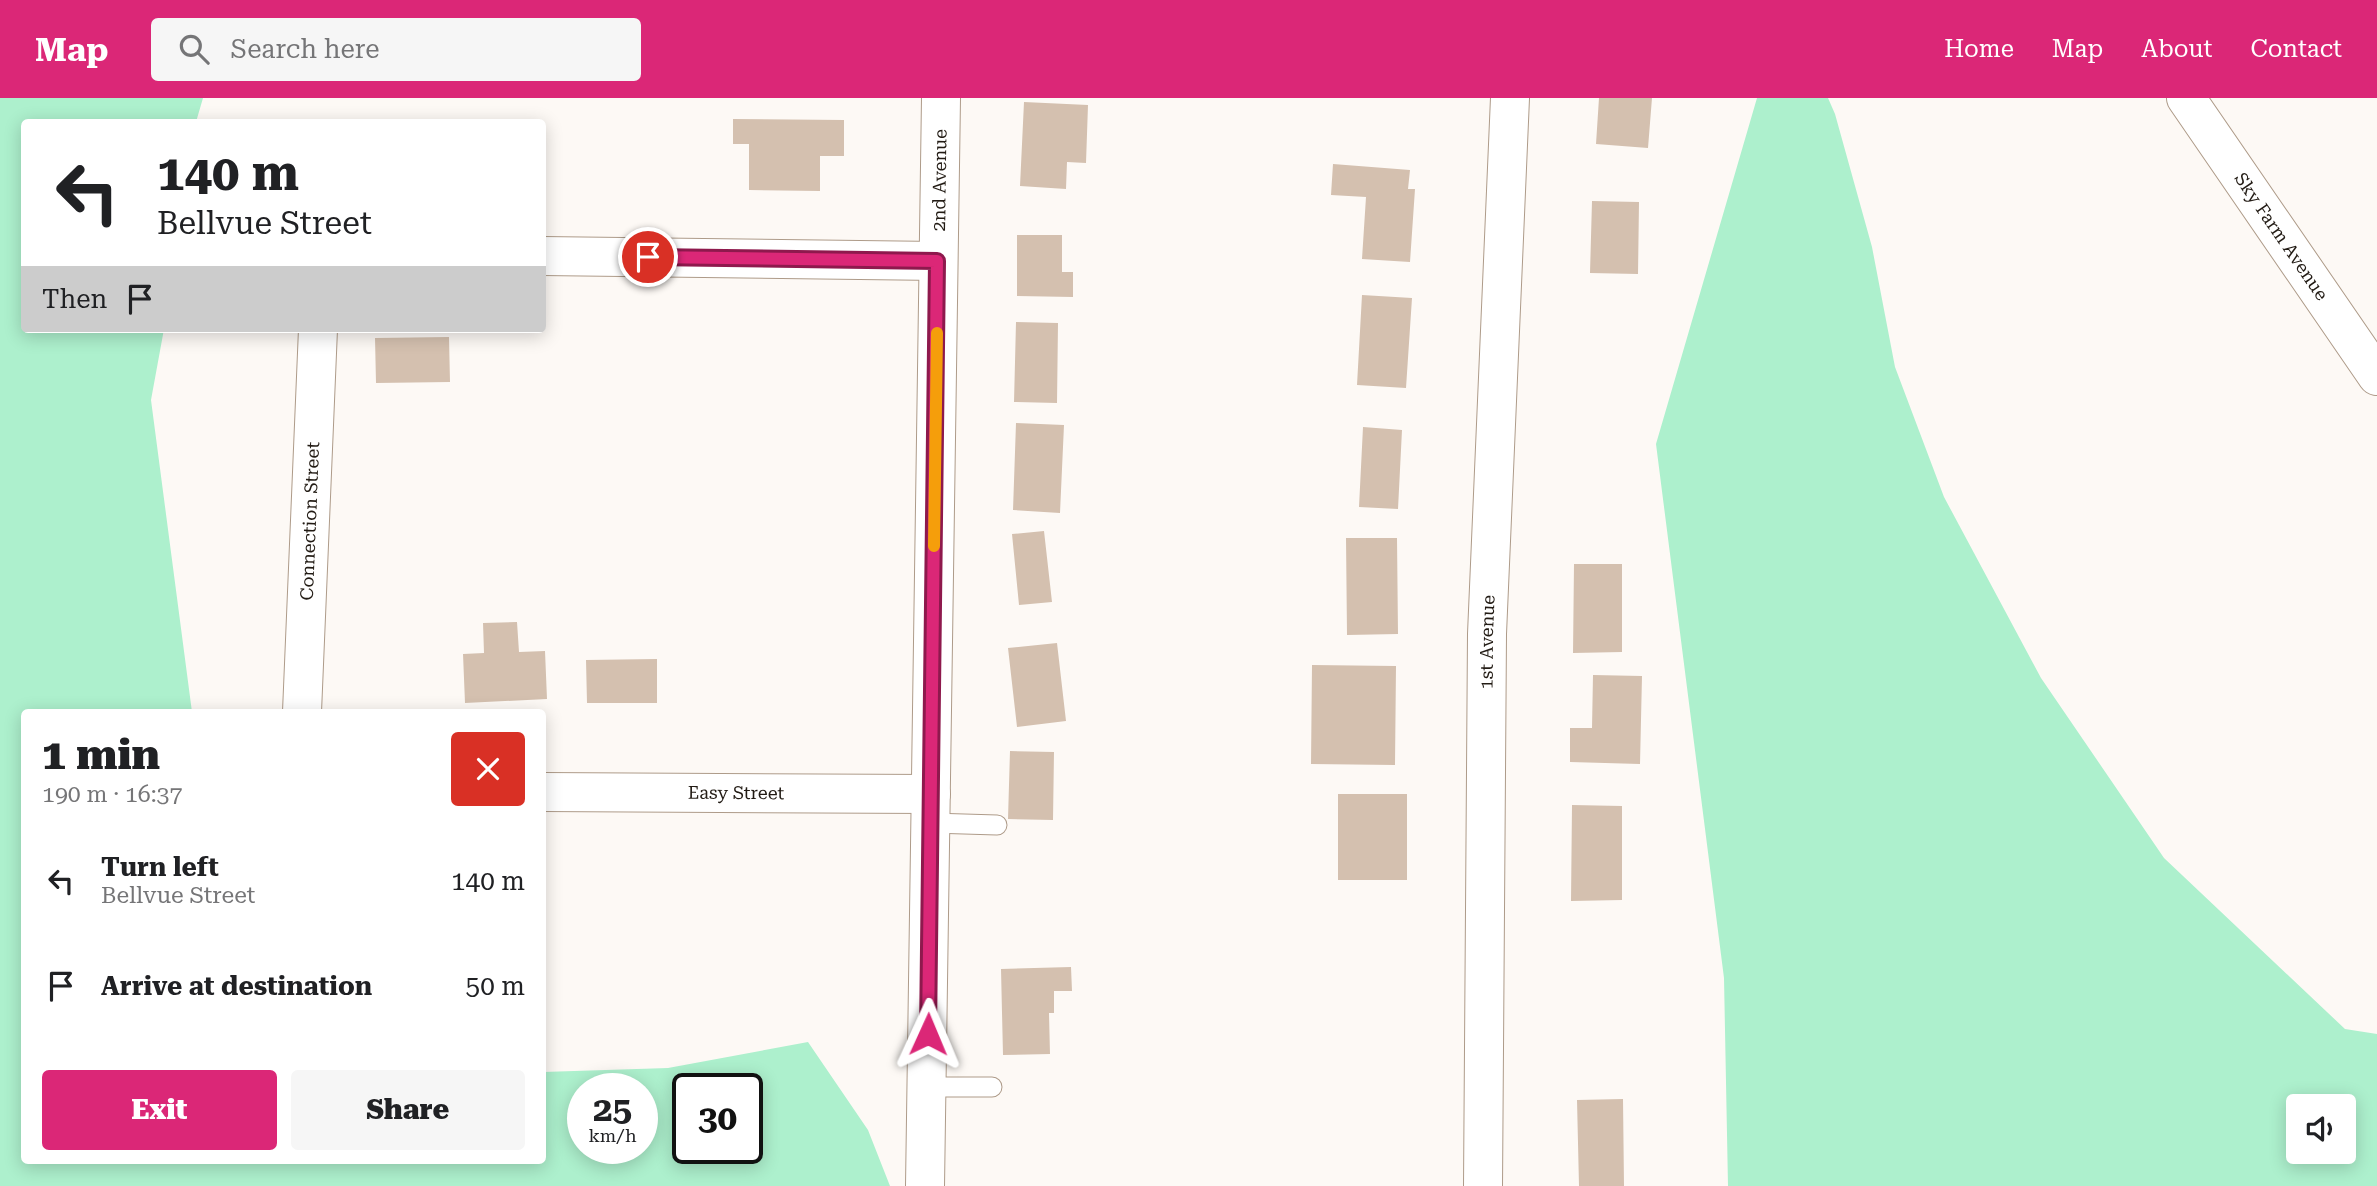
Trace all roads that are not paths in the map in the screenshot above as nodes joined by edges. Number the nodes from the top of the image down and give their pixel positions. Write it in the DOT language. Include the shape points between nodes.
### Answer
graph roads {
  1 [pos="941,98"];
  2 [pos="1510,98"];
  3 [pos="2186,98"];
  4 [pos="546,256"];
  5 [pos="937,261"];
  6 [pos="318,333"];
  7 [pos="2377,376"];
  8 [pos="302,709"];
  9 [pos="546,792"];
  10 [pos="931,808"];
  11 [pos="997,825"];
  12 [pos="927,1087"];
  13 [pos="992,1087"];
  14 [pos="925,1186"];
  15 [pos="1483,1186"];
  1 -- 5 [label="street, 2nd Avenue"];
  2 -- 15 [label="street, 1st Avenue" via="1487,634"];
  3 -- 7 [label="street, Sky Farm Avenue"];
  4 -- 5 [label="street"];
  5 -- 10 [label="street, 2nd Avenue"];
  6 -- 8 [label="street, Connection Street"];
  9 -- 10 [label="street, Easy Street"];
  10 -- 11 [label="lane"];
  10 -- 12 [label="street, 2nd Avenue"];
  12 -- 13 [label="lane"];
  12 -- 14 [label="street, 2nd Avenue"];
}
